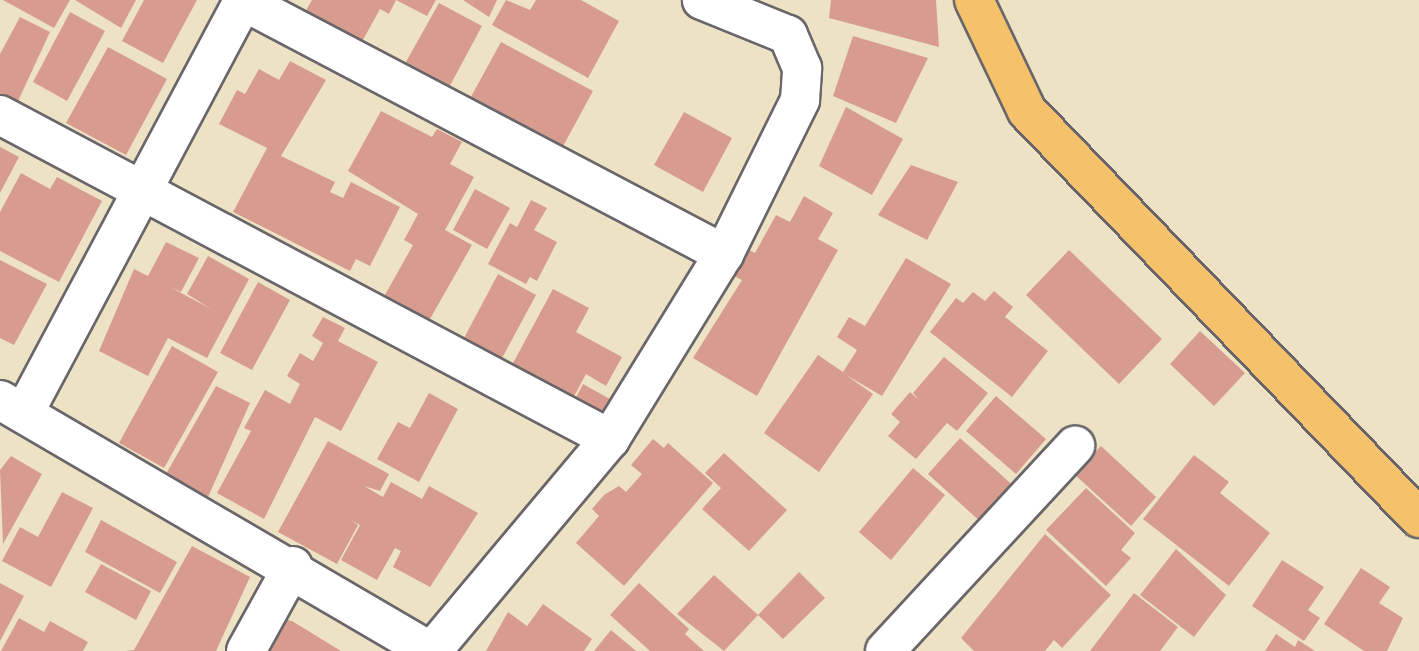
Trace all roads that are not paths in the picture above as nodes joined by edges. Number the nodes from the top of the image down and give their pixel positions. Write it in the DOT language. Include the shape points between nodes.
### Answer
graph roads {
  1 [pos="242,0"];
  2 [pos="702,0"];
  3 [pos="974,0"];
  4 [pos="0,115"];
  5 [pos="143,187"];
  6 [pos="724,254"];
  7 [pos="12,407"];
  8 [pos="610,439"];
  9 [pos="1075,446"];
  10 [pos="1419,518"];
  11 [pos="293,566"];
  12 [pos="246,651"];
  13 [pos="430,651"];
  14 [pos="885,651"];
  1 -- 5 [label="street"];
  1 -- 6 [label="street"];
  2 -- 6 [label="street" via="788,35 802,68 800,100"];
  3 -- 10 [label="main road" via="1027,111"];
  4 -- 5 [label="street"];
  5 -- 7 [label="street"];
  5 -- 8 [label="street"];
  6 -- 8 [label="street"];
  7 -- 11 [label="street"];
  8 -- 13 [label="street"];
  9 -- 14 [label="street"];
  11 -- 12 [label="street"];
  11 -- 13 [label="street"];
}
